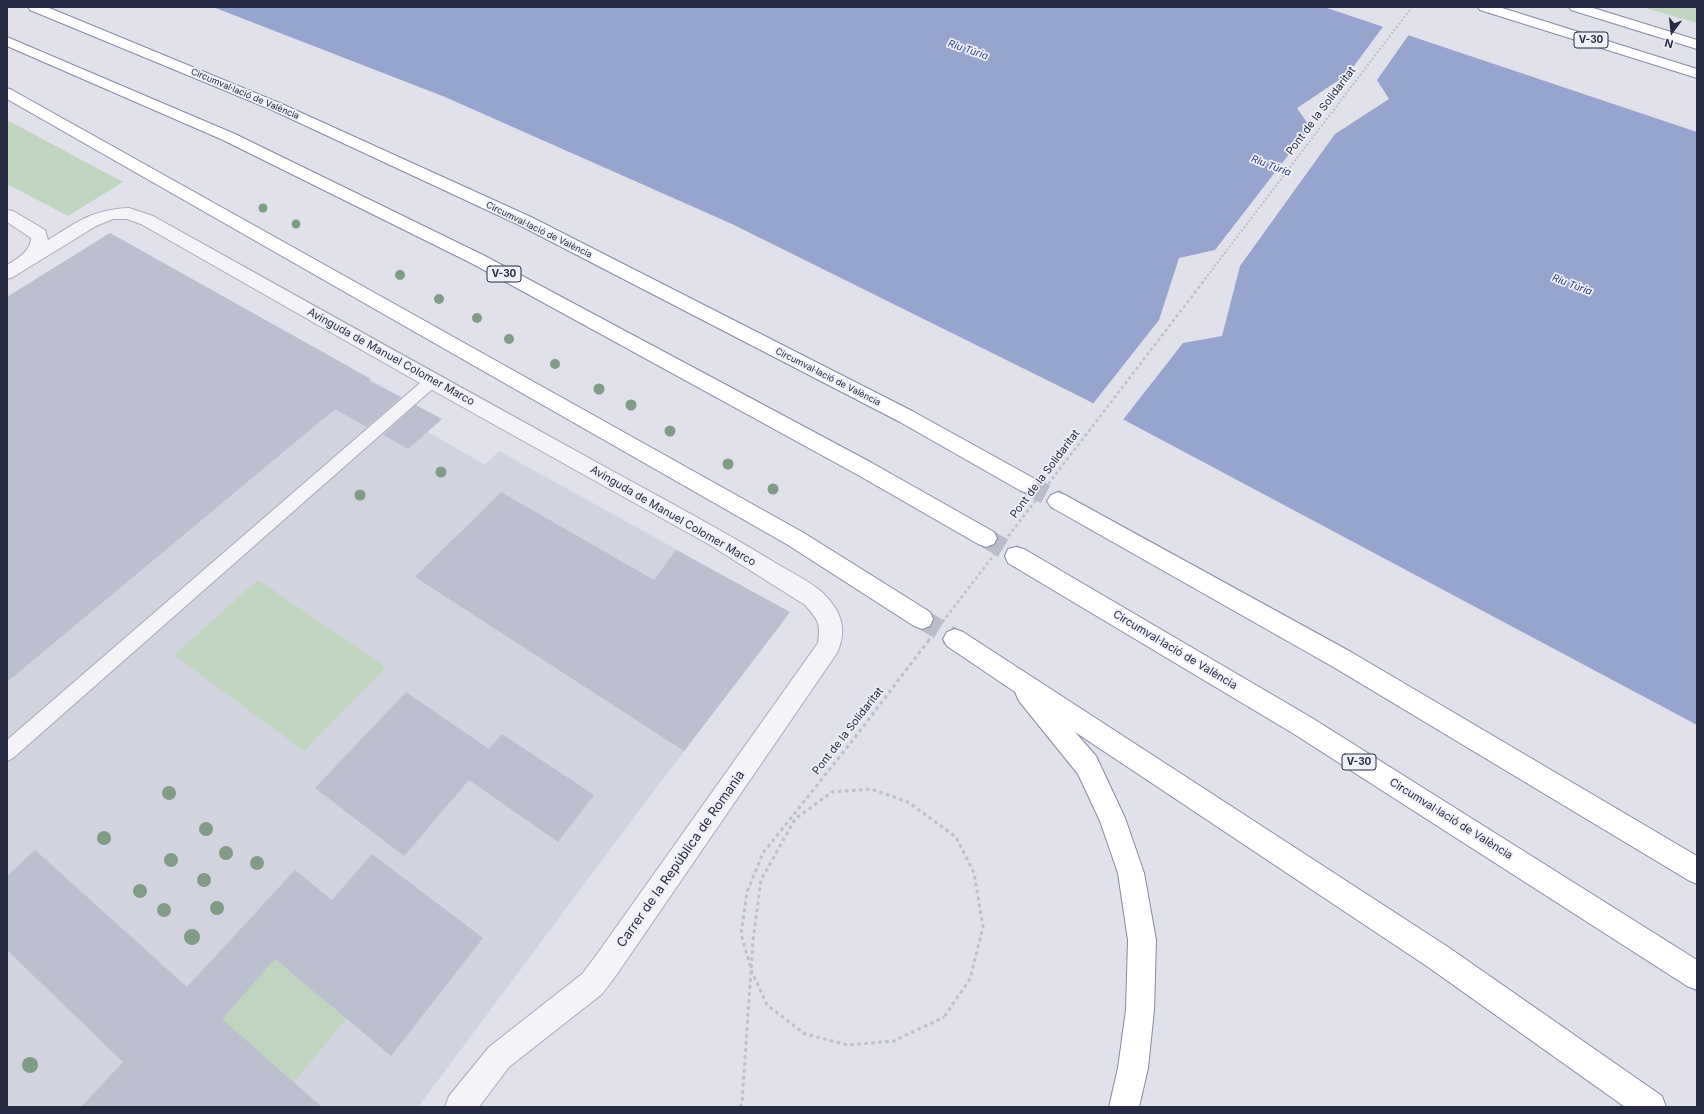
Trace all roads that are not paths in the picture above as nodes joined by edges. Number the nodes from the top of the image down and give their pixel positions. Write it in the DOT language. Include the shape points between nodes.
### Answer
graph roads {
  1 [pos="35,7"];
  2 [pos="1485,7"];
  3 [pos="1576,7"];
  4 [pos="1585,7"];
  5 [pos="1697,33"];
  6 [pos="7,41"];
  7 [pos="1697,45"];
  8 [pos="1697,74"];
  9 [pos="7,93"];
  10 [pos="7,215"];
  11 [pos="25,262"];
  12 [pos="7,272"];
  13 [pos="432,381"];
  14 [pos="1028,484"];
  15 [pos="1058,501"];
  16 [pos="986,538"];
  17 [pos="1016,556"];
  18 [pos="813,598"];
  19 [pos="922,619"];
  20 [pos="955,639"];
  21 [pos="1011,674"];
  22 [pos="7,752"];
  23 [pos="1697,871"];
  24 [pos="1697,976"];
  25 [pos="472,1102"];
  26 [pos="1124,1107"];
  27 [pos="1651,1107"];
  1 -- 14 [label="highway, Circumval·lació de València" via="277,107 525,221 906,417"];
  2 -- 8 [label="highway, V-30"];
  3 -- 7 [label="highway, V-30"];
  4 -- 5 [label="highway" via="1644,17"];
  6 -- 16 [label="highway, V-30" via="229,137 478,260 865,468"];
  9 -- 19 [label="highway" via="796,539"];
  10 -- 11 [label="street" via="39,234 41,242"];
  11 -- 12 [label="street, Avinguda de Manuel Colomer Marco"];
  11 -- 13 [label="street, Avinguda de Manuel Colomer Marco" via="90,222 111,214 128,213 147,220"];
  13 -- 18 [label="street, Avinguda de Manuel Colomer Marco" via="718,539"];
  13 -- 22 [label="lane"];
  15 -- 23 [label="highway" via="1343,660"];
  17 -- 24 [label="highway, Circumval·lació de València / V-30" via="1303,726"];
  18 -- 25 [label="street, Carrer de la República de Romania" via="826,613 832,628 829,646 817,664 592,984 499,1057"];
  20 -- 21 [label="highway"];
  21 -- 26 [label="highway" via="1087,765 1112,818 1131,873 1142,940 1140,1010"];
  21 -- 27 [label="highway" via="1431,953"];
}
